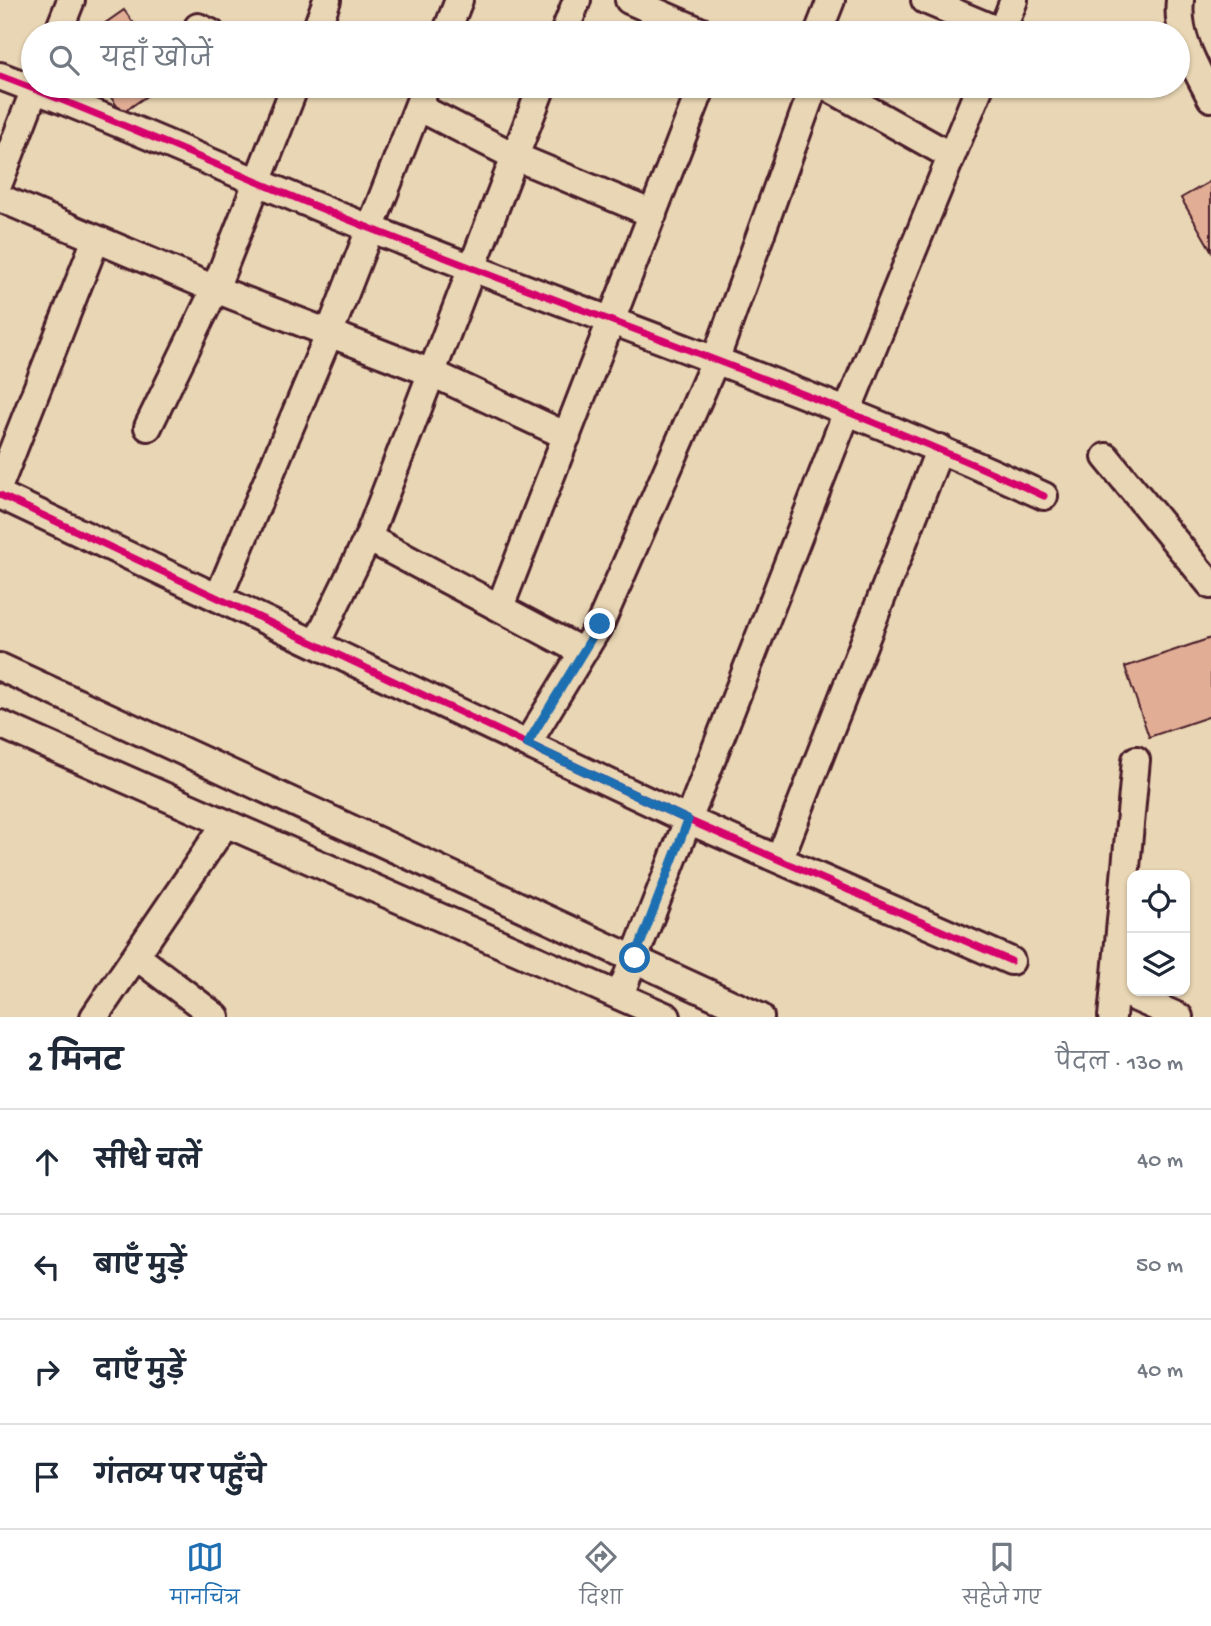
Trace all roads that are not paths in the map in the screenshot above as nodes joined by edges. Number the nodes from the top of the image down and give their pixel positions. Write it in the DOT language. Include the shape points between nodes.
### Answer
graph roads {
  1 [pos="71,0"];
  2 [pos="327,0"];
  3 [pos="459,0"];
  4 [pos="577,0"];
  5 [pos="629,0"];
  6 [pos="831,0"];
  7 [pos="925,0"];
  8 [pos="1014,0"];
  9 [pos="1180,0"];
  10 [pos="63,21"];
  11 [pos="319,21"];
  12 [pos="451,21"];
  13 [pos="569,21"];
  14 [pos="677,21"];
  15 [pos="823,21"];
  16 [pos="973,21"];
  17 [pos="1006,21"];
  18 [pos="1180,21"];
  19 [pos="1190,55"];
  20 [pos="0,76"];
  21 [pos="21,83"];
  22 [pos="31,98"];
  23 [pos="61,98"];
  24 [pos="290,98"];
  25 [pos="422,98"];
  26 [pos="424,98"];
  27 [pos="537,98"];
  28 [pos="697,98"];
  29 [pos="810,98"];
  30 [pos="847,98"];
  31 [pos="974,98"];
  32 [pos="1211,98"];
  33 [pos="514,156"];
  34 [pos="951,156"];
  35 [pos="0,180"];
  36 [pos="259,182"];
  37 [pos="0,198"];
  38 [pos="653,214"];
  39 [pos="371,229"];
  40 [pos="96,239"];
  41 [pos="472,267"];
  42 [pos="215,289"];
  43 [pos="610,323"];
  44 [pos="329,334"];
  45 [pos="715,361"];
  46 [pos="432,373"];
  47 [pos="848,409"];
  48 [pos="148,428"];
  49 [pos="566,436"];
  50 [pos="940,448"];
  51 [pos="1106,457"];
  52 [pos="0,484"];
  53 [pos="0,495"];
  54 [pos="1044,496"];
  55 [pos="368,538"];
  56 [pos="1211,585"];
  57 [pos="218,598"];
  58 [pos="500,607"];
  59 [pos="316,644"];
  60 [pos="583,652"];
  61 [pos="0,667"];
  62 [pos="0,724"];
  63 [pos="527,744"];
  64 [pos="1136,760"];
  65 [pos="688,820"];
  66 [pos="226,823"];
  67 [pos="780,858"];
  68 [pos="136,956"];
  69 [pos="635,958"];
  70 [pos="1011,961"];
  71 [pos="1116,989"];
  72 [pos="620,995"];
  73 [pos="94,1017"];
  74 [pos="216,1017"];
  75 [pos="667,1017"];
  76 [pos="760,1017"];
  77 [pos="1112,1017"];
  78 [pos="1179,1017"];
  1 -- 10 [label="street"];
  2 -- 11 [label="street"];
  3 -- 12 [label="street"];
  4 -- 13 [label="street"];
  5 -- 14 [label="street"];
  6 -- 15 [label="street"];
  7 -- 16 [label="street"];
  8 -- 17 [label="street"];
  9 -- 18 [label="street"];
  19 -- 32 [label="street"];
  20 -- 21 [label="street"];
  22 -- 35 [label="street"];
  23 -- 36 [label="street"];
  24 -- 36 [label="street"];
  25 -- 39 [label="street"];
  26 -- 33 [label="street"];
  27 -- 33 [label="street"];
  28 -- 38 [label="street"];
  29 -- 45 [label="street"];
  30 -- 34 [label="street"];
  31 -- 34 [label="street"];
  33 -- 38 [label="street"];
  33 -- 41 [label="street"];
  34 -- 47 [label="street"];
  36 -- 39 [label="street"];
  36 -- 42 [label="street"];
  37 -- 40 [label="street"];
  38 -- 43 [label="street"];
  39 -- 41 [label="street"];
  39 -- 44 [label="street"];
  40 -- 42 [label="street"];
  40 -- 52 [label="street"];
  41 -- 43 [label="street"];
  41 -- 46 [label="street"];
  42 -- 44 [label="street"];
  42 -- 48 [label="street"];
  43 -- 45 [label="street"];
  43 -- 49 [label="street"];
  44 -- 46 [label="street"];
  44 -- 57 [label="street"];
  45 -- 47 [label="street"];
  45 -- 60 [label="street" via="600,624"];
  46 -- 49 [label="street"];
  46 -- 55 [label="street"];
  47 -- 50 [label="street"];
  47 -- 65 [label="street"];
  49 -- 58 [label="street"];
  50 -- 54 [label="street"];
  50 -- 67 [label="street"];
  51 -- 56 [label="street"];
  53 -- 57 [label="street"];
  55 -- 58 [label="street"];
  55 -- 59 [label="street"];
  57 -- 59 [label="street"];
  58 -- 60 [label="street"];
  59 -- 63 [label="street"];
  60 -- 63 [label="street"];
  61 -- 69 [label="street"];
  62 -- 66 [label="street"];
  63 -- 65 [label="street"];
  64 -- 71 [label="street"];
  65 -- 67 [label="street"];
  65 -- 69 [label="street"];
  66 -- 68 [label="street"];
  66 -- 72 [label="street"];
  67 -- 70 [label="street"];
  68 -- 73 [label="street"];
  68 -- 74 [label="street"];
  69 -- 72 [label="street"];
  69 -- 76 [label="street"];
  71 -- 77 [label="street"];
  71 -- 78 [label="street"];
  72 -- 75 [label="street"];
}
